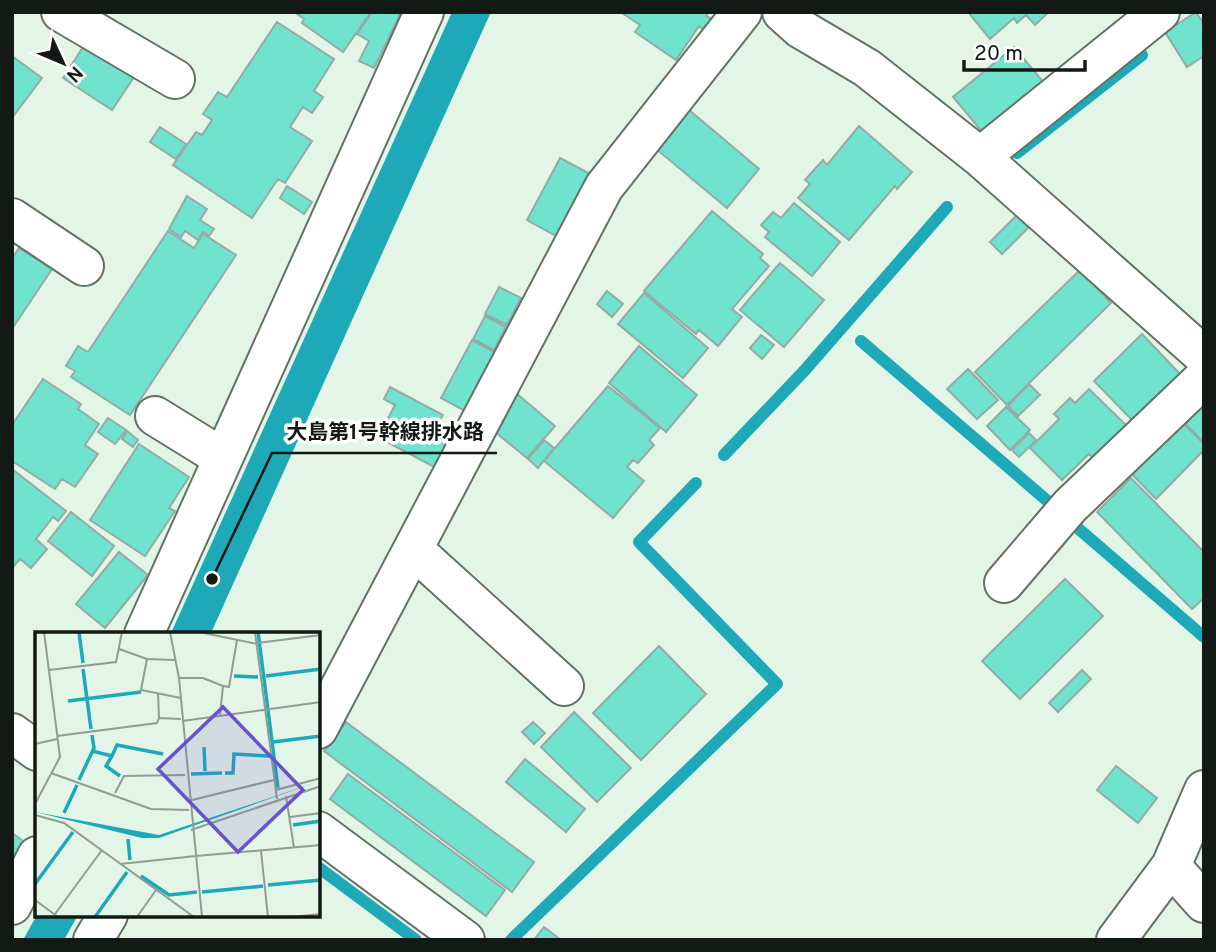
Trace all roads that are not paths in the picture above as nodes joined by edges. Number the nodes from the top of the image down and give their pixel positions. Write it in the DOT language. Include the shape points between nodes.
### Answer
graph roads {
  1 [pos="61,12"];
  2 [pos="424,12"];
  3 [pos="742,12"];
  4 [pos="782,12"];
  5 [pos="1160,12"];
  6 [pos="174,79"];
  7 [pos="980,157"];
  8 [pos="12,218"];
  9 [pos="84,266"];
  10 [pos="1204,356"];
  11 [pos="1204,378"];
  12 [pos="155,416"];
  13 [pos="223,458"];
  14 [pos="413,549"];
  15 [pos="1004,583"];
  16 [pos="145,632"];
  17 [pos="564,686"];
  18 [pos="320,725"];
  19 [pos="12,733"];
  20 [pos="35,750"];
  21 [pos="1204,790"];
  22 [pos="320,832"];
  23 [pos="35,860"];
  24 [pos="1171,866"];
  25 [pos="1204,903"];
  26 [pos="12,905"];
  27 [pos="107,917"];
  28 [pos="93,940"];
  29 [pos="465,940"];
  30 [pos="1116,940"];
  1 -- 6 [label="street"];
  2 -- 13 [label="street"];
  3 -- 14 [label="street" via="604,187"];
  4 -- 7 [label="street" via="801,29 867,68"];
  5 -- 7 [label="street"];
  7 -- 10 [label="street"];
  8 -- 9 [label="street"];
  11 -- 15 [label="street" via="1070,506"];
  12 -- 13 [label="street"];
  13 -- 16 [label="street"];
  14 -- 17 [label="street"];
  14 -- 18 [label="street"];
  19 -- 20 [label="street"];
  21 -- 24 [label="street"];
  22 -- 29 [label="street"];
  23 -- 26 [label="street"];
  24 -- 25 [label="street"];
  24 -- 30 [label="street"];
  27 -- 28 [label="street"];
}
